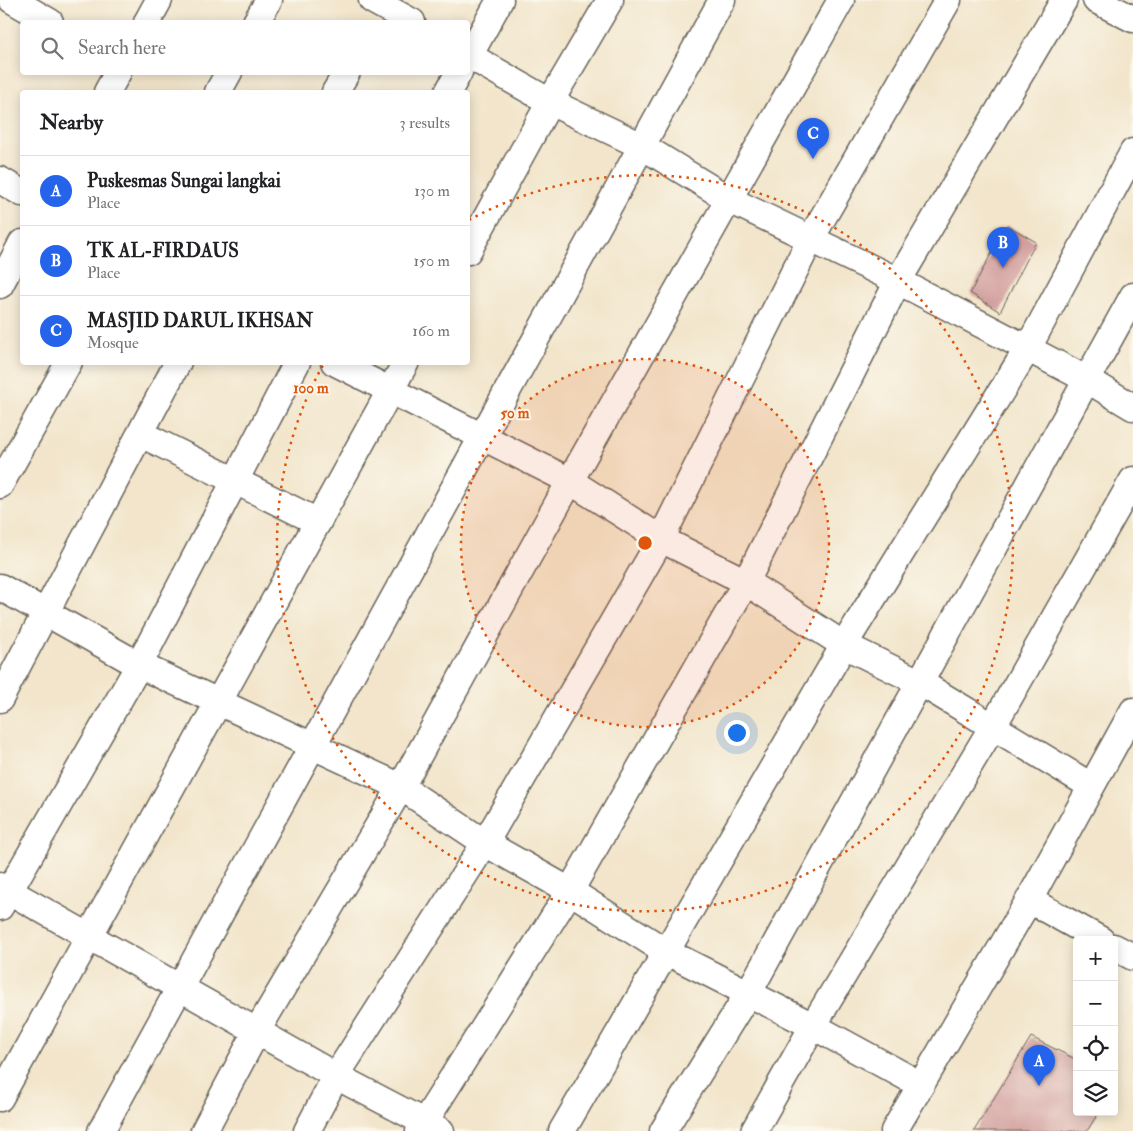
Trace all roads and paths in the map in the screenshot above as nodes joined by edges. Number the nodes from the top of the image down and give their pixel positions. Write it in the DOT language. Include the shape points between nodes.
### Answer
graph roads {
  1 [pos="12,0"];
  2 [pos="159,0"];
  3 [pos="269,0"];
  4 [pos="500,0"];
  5 [pos="610,0"];
  6 [pos="722,0"];
  7 [pos="841,0"];
  8 [pos="948,0"];
  9 [pos="1064,0"];
  10 [pos="1096,0"];
  11 [pos="381,7"];
  12 [pos="51,14"];
  13 [pos="1133,19"];
  14 [pos="147,20"];
  15 [pos="257,20"];
  16 [pos="408,20"];
  17 [pos="470,53"];
  18 [pos="470,62"];
  19 [pos="116,75"];
  20 [pos="227,75"];
  21 [pos="345,75"];
  22 [pos="458,75"];
  23 [pos="108,90"];
  24 [pos="219,90"];
  25 [pos="336,90"];
  26 [pos="449,90"];
  27 [pos="550,102"];
  28 [pos="642,146"];
  29 [pos="1133,152"];
  30 [pos="0,180"];
  31 [pos="20,192"];
  32 [pos="730,200"];
  33 [pos="810,240"];
  34 [pos="20,247"];
  35 [pos="470,247"];
  36 [pos="898,281"];
  37 [pos="0,285"];
  38 [pos="1133,296"];
  39 [pos="1028,348"];
  40 [pos="67,365"];
  41 [pos="176,365"];
  42 [pos="295,365"];
  43 [pos="340,365"];
  44 [pos="404,365"];
  45 [pos="1088,380"];
  46 [pos="390,391"];
  47 [pos="1133,407"];
  48 [pos="141,434"];
  49 [pos="482,437"];
  50 [pos="1133,480"];
  51 [pos="235,481"];
  52 [pos="570,481"];
  53 [pos="0,485"];
  54 [pos="318,522"];
  55 [pos="661,539"];
  56 [pos="746,582"];
  57 [pos="0,587"];
  58 [pos="46,614"];
  59 [pos="844,645"];
  60 [pos="139,665"];
  61 [pos="920,683"];
  62 [pos="0,698"];
  63 [pos="218,702"];
  64 [pos="1133,711"];
  65 [pos="993,726"];
  66 [pos="313,746"];
  67 [pos="1091,786"];
  68 [pos="401,787"];
  69 [pos="485,843"];
  70 [pos="570,892"];
  71 [pos="3,895"];
  72 [pos="1029,900"];
  73 [pos="89,936"];
  74 [pos="1094,936"];
  75 [pos="1118,949"];
  76 [pos="665,951"];
  77 [pos="1133,957"];
  78 [pos="180,988"];
  79 [pos="748,992"];
  80 [pos="813,1026"];
  81 [pos="257,1031"];
  82 [pos="336,1076"];
  83 [pos="921,1085"];
  84 [pos="0,1098"];
  85 [pos="428,1128"];
  86 [pos="102,1131"];
  87 [pos="204,1131"];
  88 [pos="307,1131"];
  89 [pos="562,1131"];
  90 [pos="663,1131"];
  91 [pos="754,1131"];
  92 [pos="894,1131"];
  1 -- 12 [label="street"];
  2 -- 14 [label="street"];
  3 -- 15 [label="street"];
  4 -- 17 [label="street"];
  5 -- 27 [label="street"];
  6 -- 28 [label="street"];
  7 -- 32 [label="street"];
  8 -- 33 [label="street"];
  9 -- 36 [label="street"];
  10 -- 13 [label="street"];
  11 -- 16 [label="street"];
  18 -- 27 [label="street"];
  19 -- 23 [label="street"];
  20 -- 24 [label="street"];
  21 -- 25 [label="street"];
  22 -- 26 [label="street"];
  27 -- 28 [label="street"];
  27 -- 35 [label="street"];
  28 -- 32 [label="street"];
  28 -- 49 [label="street"];
  29 -- 39 [label="street"];
  30 -- 31 [label="street"];
  32 -- 33 [label="street"];
  32 -- 52 [label="street"];
  33 -- 36 [label="street"];
  33 -- 55 [label="street"];
  34 -- 37 [label="street"];
  36 -- 39 [label="street"];
  36 -- 56 [label="street"];
  38 -- 45 [label="street"];
  39 -- 45 [label="street"];
  39 -- 59 [label="street"];
  40 -- 53 [label="street"];
  41 -- 48 [label="street"];
  42 -- 51 [label="street"];
  43 -- 46 [label="street"];
  44 -- 46 [label="street"];
  45 -- 47 [label="street"];
  45 -- 61 [label="street"];
  46 -- 49 [label="street"];
  46 -- 54 [label="street"];
  48 -- 51 [label="street"];
  48 -- 58 [label="street"];
  49 -- 52 [label="street"];
  49 -- 66 [label="street"];
  50 -- 65 [label="street"];
  51 -- 54 [label="street"];
  51 -- 60 [label="street"];
  52 -- 55 [label="street"];
  52 -- 68 [label="street"];
  54 -- 63 [label="street"];
  55 -- 56 [label="street"];
  55 -- 69 [label="street"];
  56 -- 59 [label="street"];
  56 -- 70 [label="street"];
  57 -- 58 [label="street"];
  58 -- 60 [label="street"];
  58 -- 62 [label="street"];
  59 -- 61 [label="street"];
  59 -- 76 [label="street"];
  60 -- 63 [label="street"];
  60 -- 71 [label="street"];
  61 -- 65 [label="street"];
  61 -- 79 [label="street"];
  63 -- 66 [label="street"];
  63 -- 73 [label="street"];
  64 -- 67 [label="street"];
  65 -- 67 [label="street"];
  65 -- 80 [label="street"];
  66 -- 68 [label="street"];
  66 -- 78 [label="street"];
  67 -- 72 [label="street"];
  68 -- 69 [label="street"];
  68 -- 81 [label="street"];
  69 -- 70 [label="street"];
  69 -- 82 [label="street"];
  70 -- 76 [label="street"];
  70 -- 85 [label="street"];
  71 -- 73 [label="street"];
  72 -- 74 [label="street"];
  72 -- 83 [label="street"];
  73 -- 78 [label="street"];
  73 -- 84 [label="street"];
  75 -- 77 [label="street"];
  76 -- 79 [label="street"];
  76 -- 89 [label="street"];
  78 -- 81 [label="street"];
  78 -- 86 [label="street"];
  79 -- 80 [label="street"];
  79 -- 90 [label="street"];
  80 -- 83 [label="street"];
  80 -- 91 [label="street"];
  81 -- 82 [label="street"];
  81 -- 87 [label="street"];
  82 -- 85 [label="street"];
  82 -- 88 [label="street"];
  83 -- 92 [label="street"];
}
